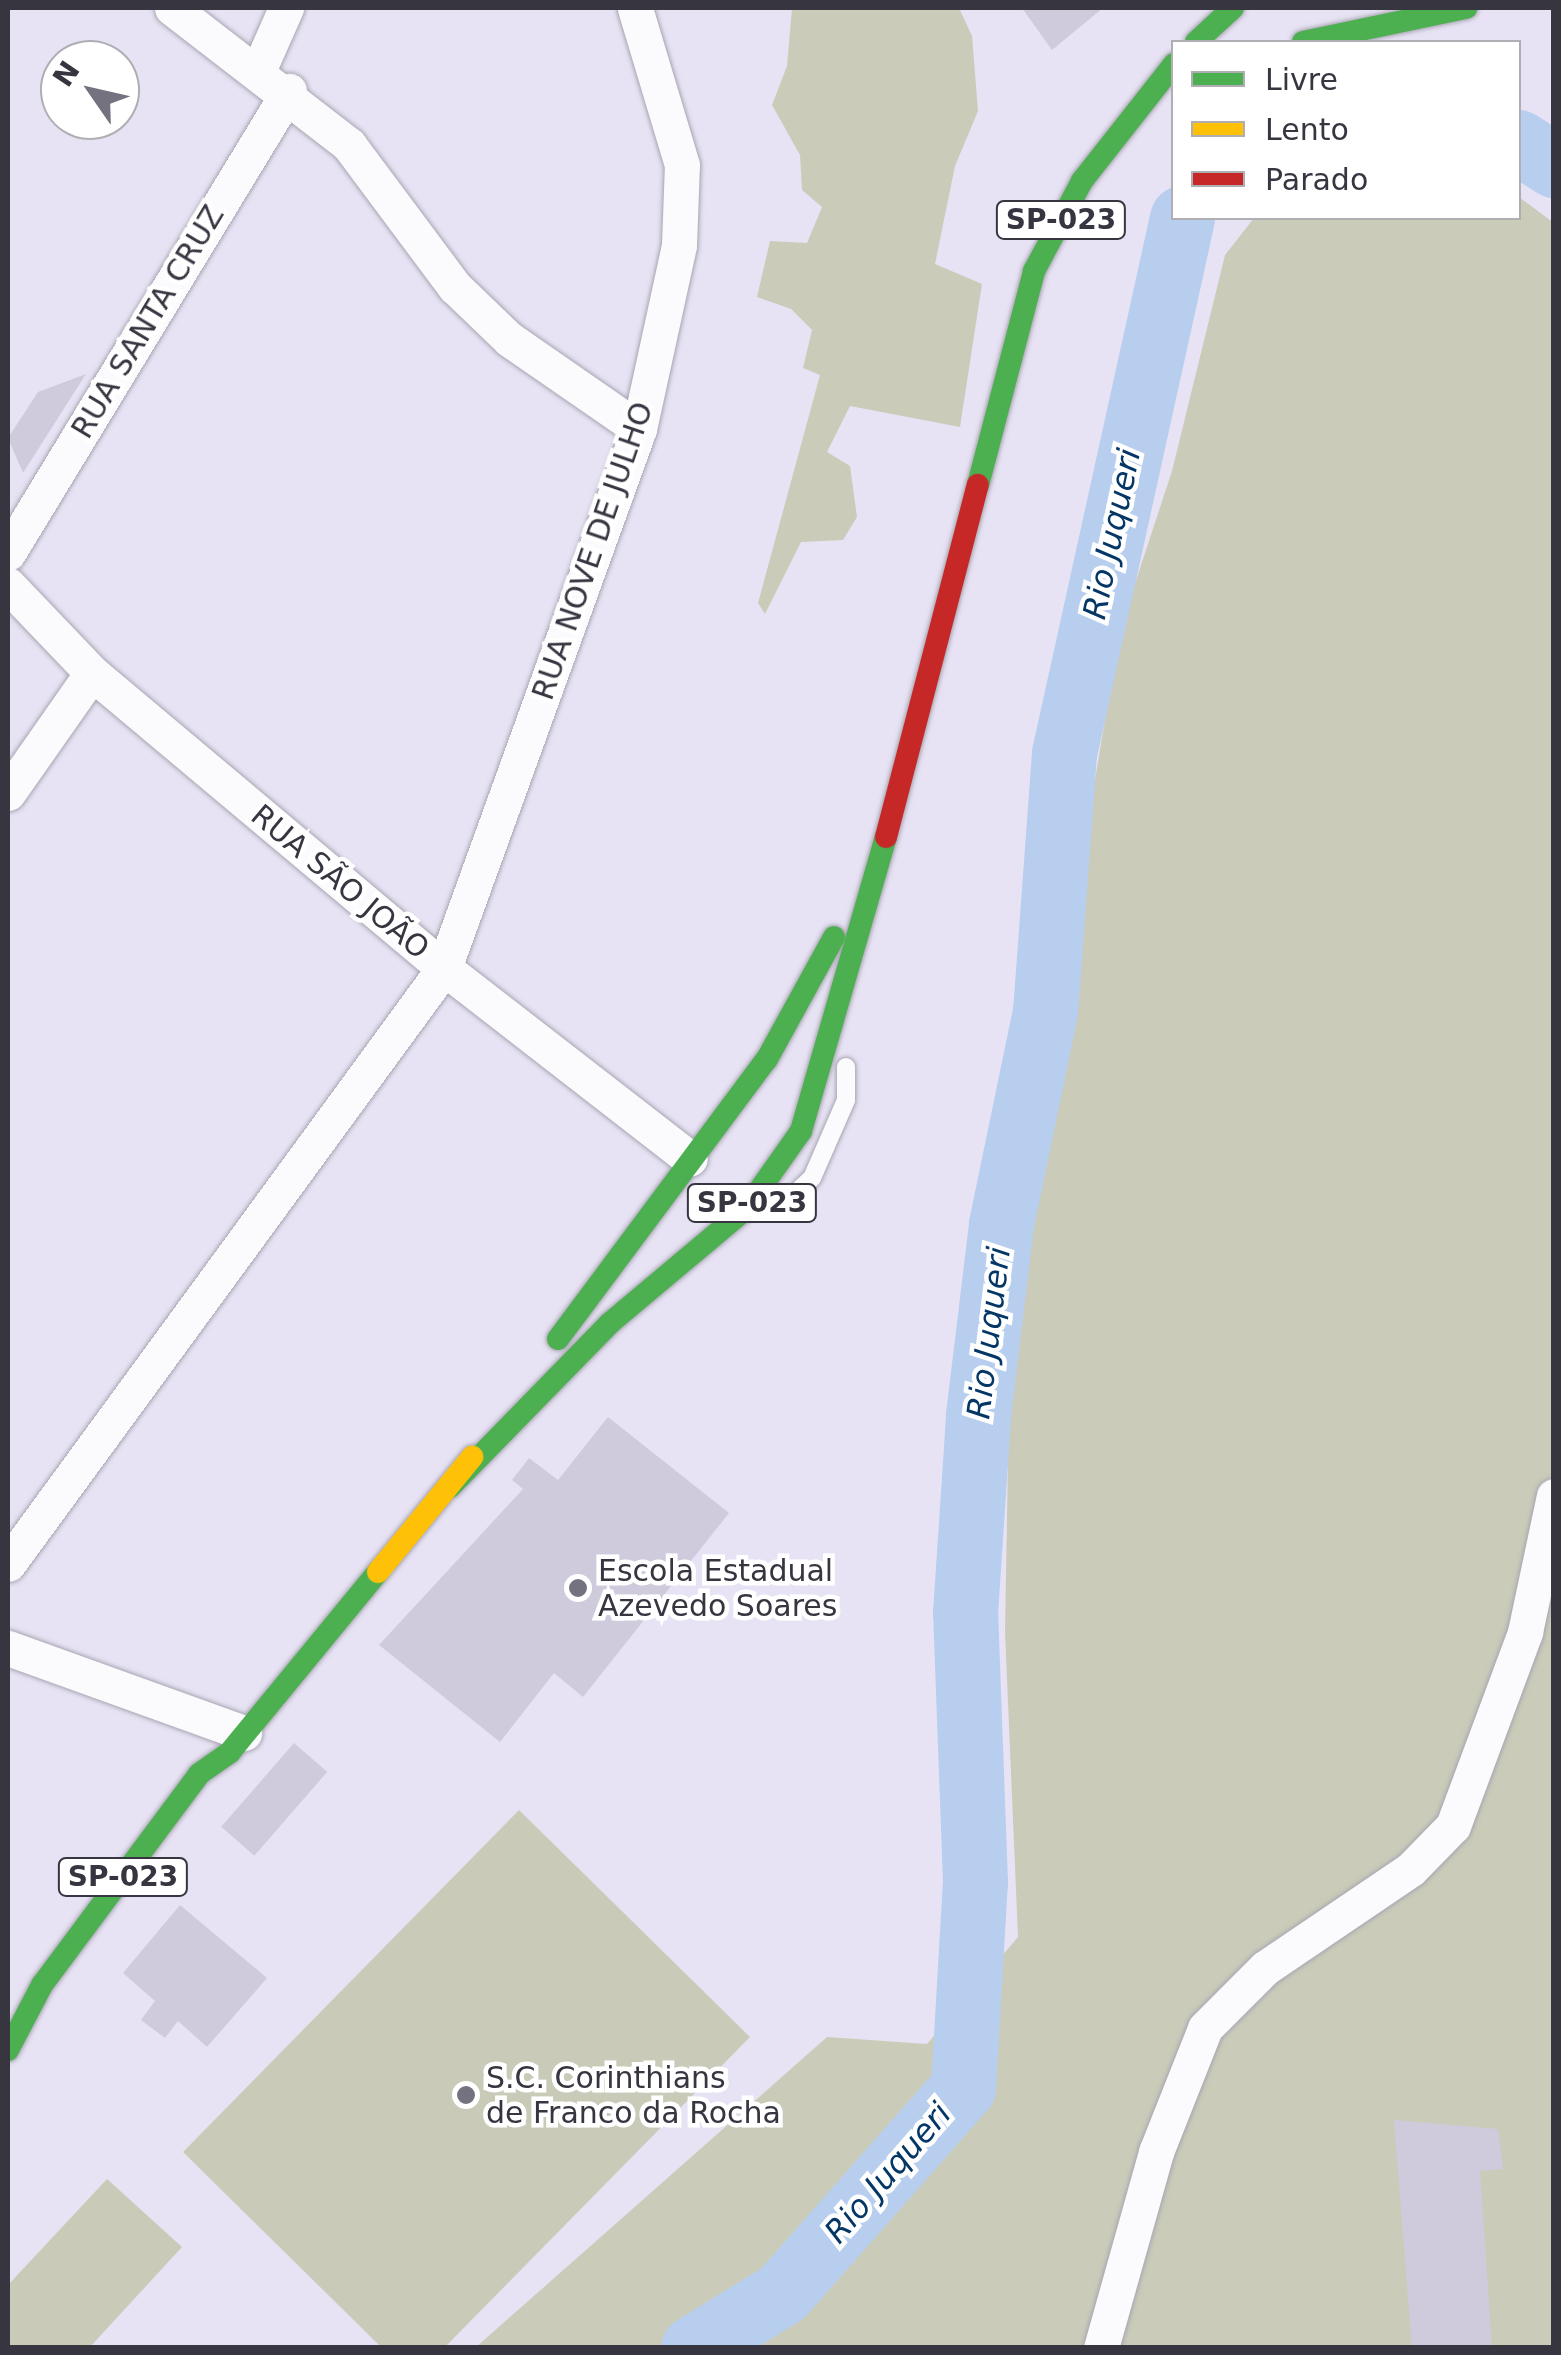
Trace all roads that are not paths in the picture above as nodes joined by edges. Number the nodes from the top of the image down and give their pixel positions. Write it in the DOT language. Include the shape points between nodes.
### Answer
graph roads {
  1 [pos="172,8"];
  2 [pos="286,8"];
  3 [pos="636,8"];
  4 [pos="1233,8"];
  5 [pos="1466,8"];
  6 [pos="1198,40"];
  7 [pos="1313,40"];
  8 [pos="1171,68"];
  9 [pos="259,69"];
  10 [pos="289,91"];
  11 [pos="1054,299"];
  12 [pos="996,400"];
  13 [pos="639,429"];
  14 [pos="8,553"];
  15 [pos="8,585"];
  16 [pos="92,673"];
  17 [pos="8,793"];
  18 [pos="886,815"];
  19 [pos="444,968"];
  20 [pos="845,988"];
  21 [pos="690,1159"];
  22 [pos="746,1209"];
  23 [pos="610,1323"];
  24 [pos="450,1487"];
  25 [pos="1554,1496"];
  26 [pos="8,1564"];
  27 [pos="8,1648"];
  28 [pos="237,1742"];
  29 [pos="8,2050"];
  30 [pos="1101,2348"];
  1 -- 9 [label="street"];
  2 -- 9 [label="street"];
  3 -- 13 [label="street, RUA NOVE DE JULHO" via="682,165 679,245"];
  4 -- 6 [label="main road"];
  5 -- 7 [label="main road"];
  8 -- 12 [label="main road, SP-023" via="1082,181 1042,256"];
  9 -- 10 [label="street"];
  10 -- 13 [label="street" via="349,146 456,288 509,339"];
  10 -- 14 [label="street, RUA SANTA CRUZ"];
  11 -- 12 [label="main road, SP-023"];
  12 -- 18 [label="main road, SP-023"];
  13 -- 19 [label="street, RUA NOVE DE JULHO"];
  15 -- 16 [label="street, RUA SÃO JOÃO"];
  16 -- 17 [label="street"];
  16 -- 19 [label="street, RUA SÃO JOÃO"];
  18 -- 20 [label="main road, SP-023"];
  18 -- 21 [label="main road, SP-023" via="806,998"];
  19 -- 21 [label="street, RUA SÃO JOÃO"];
  19 -- 26 [label="street, RUA NOVE DE JULHO"];
  20 -- 22 [label="main road, SP-023" via="801,1131"];
  20 -- 22 [label="lane" via="846,1100 833,1140 784,1204"];
  21 -- 23 [label="main road" via="679,1206"];
  21 -- 24 [label="main road, SP-023"];
  22 -- 23 [label="main road, SP-023"];
  23 -- 24 [label="main road, SP-023"];
  24 -- 28 [label="main road, SP-023"];
  25 -- 30 [label="street" via="1525,1632 1453,1826 1411,1869 1265,1968 1205,2028 1156,2152"];
  27 -- 28 [label="street"];
  28 -- 29 [label="main road" via="221,1786 58,2002 32,2015"];
}
